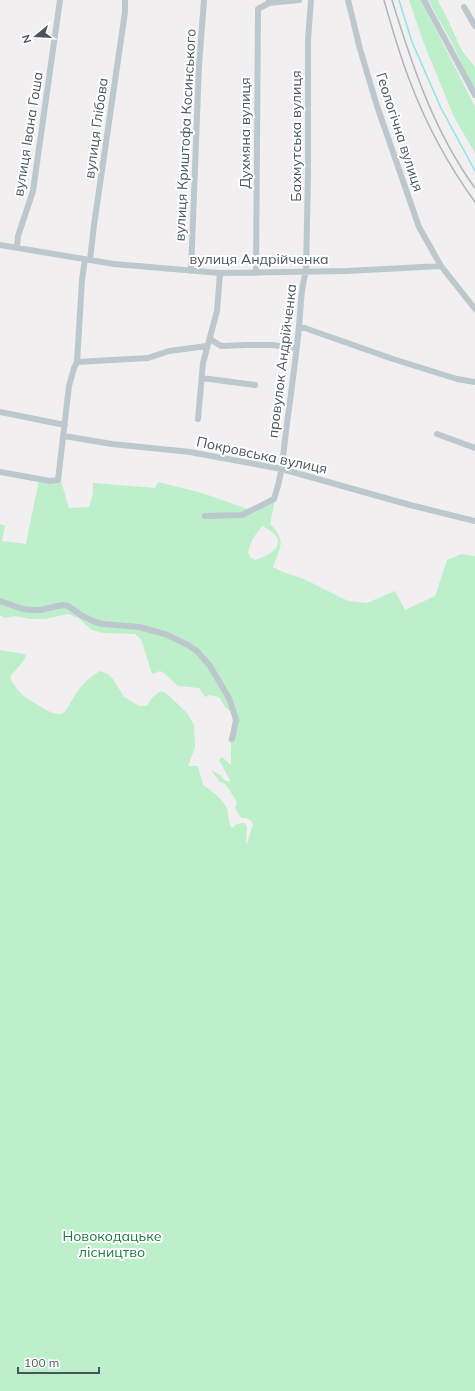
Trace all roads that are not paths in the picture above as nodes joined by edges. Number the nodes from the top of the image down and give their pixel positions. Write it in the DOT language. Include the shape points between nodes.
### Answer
graph roads {
  1 [pos="60,0"];
  2 [pos="126,0"];
  3 [pos="204,0"];
  4 [pos="299,0"];
  5 [pos="311,0"];
  6 [pos="348,0"];
  7 [pos="424,0"];
  8 [pos="269,1"];
  9 [pos="464,8"];
  10 [pos="475,26"];
  11 [pos="475,95"];
  12 [pos="0,245"];
  13 [pos="17,247"];
  14 [pos="87,260"];
  15 [pos="441,266"];
  16 [pos="191,271"];
  17 [pos="306,272"];
  18 [pos="220,273"];
  19 [pos="256,273"];
  20 [pos="475,309"];
  21 [pos="299,326"];
  22 [pos="210,339"];
  23 [pos="207,346"];
  24 [pos="296,348"];
  25 [pos="77,362"];
  26 [pos="202,378"];
  27 [pos="475,382"];
  28 [pos="255,384"];
  29 [pos="0,412"];
  30 [pos="198,419"];
  31 [pos="65,425"];
  32 [pos="437,434"];
  33 [pos="64,436"];
  34 [pos="475,448"];
  35 [pos="282,469"];
  36 [pos="0,472"];
  37 [pos="205,516"];
  38 [pos="475,521"];
  39 [pos="0,601"];
  40 [pos="232,739"];
  1 -- 13 [label="street, вулиця Івана Гоша" via="33,191 18,236"];
  2 -- 14 [label="street, вулиця Глібова"];
  3 -- 16 [label="street, вулиця Криштофа Косинського"];
  4 -- 8 [label="street"];
  5 -- 17 [label="street, Бахмутська вулиця" via="308,40"];
  6 -- 15 [label="street, Геологічна вулиця" via="362,56 397,165 419,227"];
  7 -- 11 [label="street"];
  8 -- 19 [label="street, Духмяна вулиця" via="258,8"];
  9 -- 10 [label="street"];
  12 -- 13 [label="street, вулиця Андрійченка"];
  13 -- 14 [label="street, вулиця Андрійченка"];
  14 -- 16 [label="street, вулиця Андрійченка"];
  14 -- 25 [label="street" via="82,280"];
  15 -- 17 [label="street, вулиця Андрійченка"];
  15 -- 20 [label="street"];
  16 -- 18 [label="street, вулиця Андрійченка"];
  17 -- 19 [label="street, вулиця Андрійченка"];
  17 -- 21 [label="street, провулок Андрійченка" via="302,284"];
  18 -- 19 [label="street, вулиця Андрійченка"];
  18 -- 22 [label="street" via="217,311"];
  21 -- 24 [label="street, провулок Андрійченка"];
  21 -- 27 [label="street" via="393,359"];
  22 -- 23 [label="street"];
  22 -- 24 [label="street" via="221,346 246,344"];
  23 -- 25 [label="street" via="169,351 148,358"];
  23 -- 26 [label="street"];
  24 -- 35 [label="street, провулок Андрійченка"];
  25 -- 31 [label="street" via="69,386"];
  26 -- 28 [label="street"];
  26 -- 30 [label="street"];
  29 -- 31 [label="street"];
  31 -- 33 [label="street"];
  32 -- 34 [label="street"];
  33 -- 35 [label="street, Покровська вулиця" via="190,452"];
  33 -- 36 [label="street" via="58,480 50,481"];
  35 -- 37 [label="street, провулок Андрійченка" via="274,499 242,515"];
  35 -- 38 [label="street, Покровська вулиця"];
  39 -- 40 [label="street" via="32,610 64,605 95,622 139,627 165,634 186,644 197,651 210,666 230,700 236,720"];
}
